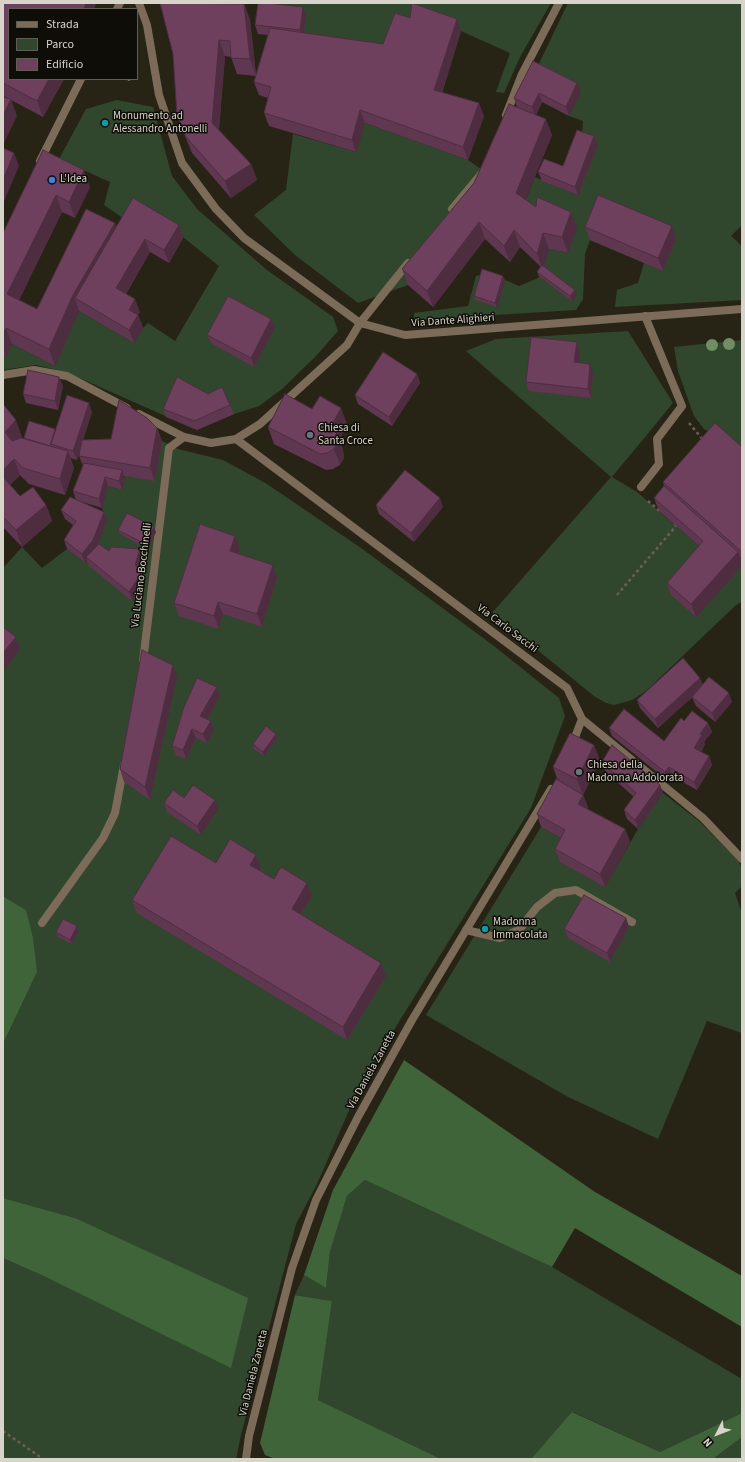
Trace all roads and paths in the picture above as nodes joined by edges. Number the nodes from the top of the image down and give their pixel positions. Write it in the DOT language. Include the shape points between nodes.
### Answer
graph roads {
  1 [pos="139,3"];
  2 [pos="559,3"];
  3 [pos="80,80"];
  4 [pos="503,124"];
  5 [pos="487,166"];
  6 [pos="37,168"];
  7 [pos="448,215"];
  8 [pos="414,257"];
  9 [pos="742,309"];
  10 [pos="645,316"];
  11 [pos="360,323"];
  12 [pos="3,375"];
  13 [pos="679,411"];
  14 [pos="184,437"];
  15 [pos="236,440"];
  16 [pos="708,445"];
  17 [pos="640,487"];
  18 [pos="665,516"];
  19 [pos="670,521"];
  20 [pos="617,596"];
  21 [pos="141,671"];
  22 [pos="582,719"];
  23 [pos="126,753"];
  24 [pos="569,754"];
  25 [pos="556,782"];
  26 [pos="742,859"];
  27 [pos="632,922"];
  28 [pos="42,923"];
  29 [pos="466,930"];
  30 [pos="3,1431"];
  31 [pos="43,1459"];
  32 [pos="246,1459"];
  1 -- 11 [label="street, Via Dante Alighieri" via="147,25 159,95 182,164 216,209 244,238"];
  2 -- 4 [label="street" via="522,74"];
  3 -- 6 [label="street"];
  5 -- 7 [label="street"];
  8 -- 11 [label="street"];
  9 -- 10 [label="street, Via Dante Alighieri"];
  10 -- 11 [label="street, Via Dante Alighieri" via="405,336"];
  10 -- 13 [label="street" via="682,406"];
  11 -- 15 [label="street" via="347,345 260,424"];
  12 -- 14 [label="street" via="34,370 67,376"];
  13 -- 16 [label="path"];
  13 -- 17 [label="street" via="657,439 660,464"];
  14 -- 15 [label="street" via="211,443"];
  14 -- 21 [label="street, Via Luciano Bocchinelli" via="169,448"];
  15 -- 22 [label="street, Via Carlo Sacchi" via="567,688"];
  17 -- 18 [label="path" via="637,492"];
  19 -- 20 [label="path" via="676,526"];
  22 -- 24 [label="street"];
  22 -- 26 [label="street, Via Carlo Sacchi" via="703,818"];
  23 -- 28 [label="street" via="112,820 103,838"];
  25 -- 29 [label="street, Via Daniela Zanetta"];
  27 -- 29 [label="street" via="576,890 555,892 537,907 519,930 500,938"];
  29 -- 32 [label="street, Via Daniela Zanetta" via="412,1020 316,1200 292,1268 249,1436"];
  30 -- 31 [label="path"];
}
